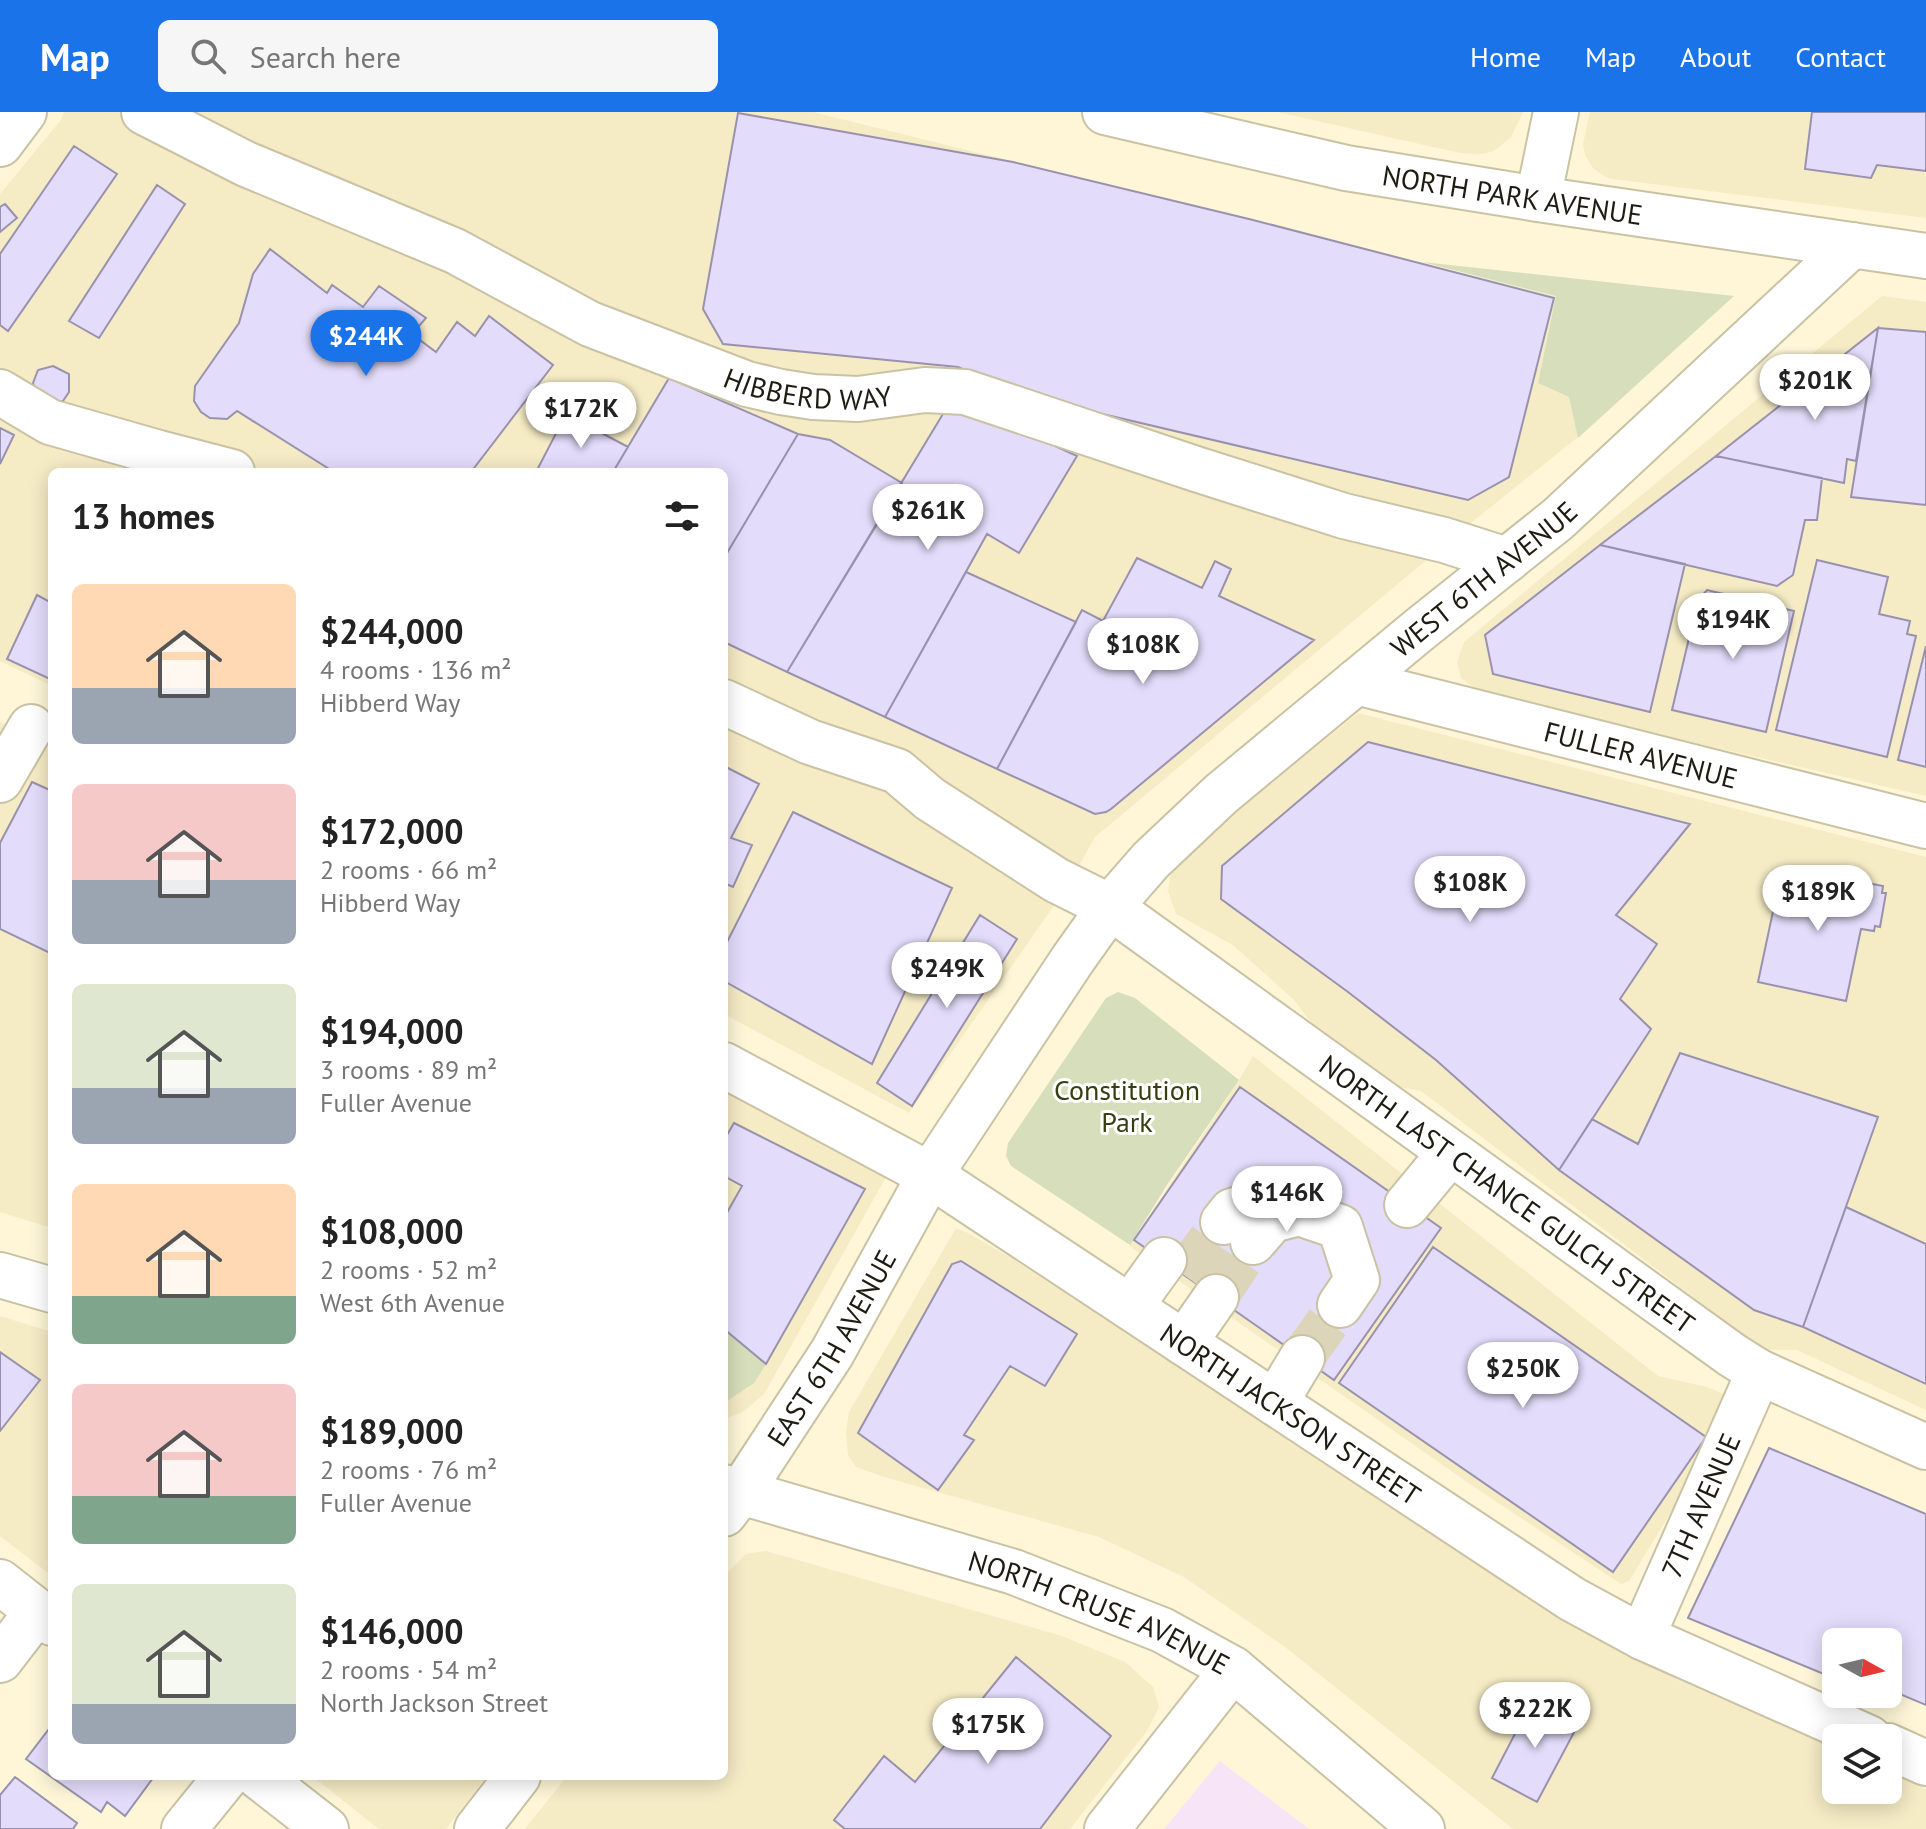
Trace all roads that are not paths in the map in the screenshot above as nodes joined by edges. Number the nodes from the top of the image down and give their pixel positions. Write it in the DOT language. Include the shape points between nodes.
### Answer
graph roads {
  1 [pos="24,112"];
  2 [pos="144,112"];
  3 [pos="1105,112"];
  4 [pos="1556,112"];
  5 [pos="0,144"];
  6 [pos="1538,199"];
  7 [pos="1852,245"];
  8 [pos="1926,256"];
  9 [pos="0,392"];
  10 [pos="217,468"];
  11 [pos="1507,560"];
  12 [pos="1356,682"];
  13 [pos="728,704"];
  14 [pos="28,725"];
  15 [pos="0,780"];
  16 [pos="1926,826"];
  17 [pos="1110,907"];
  18 [pos="728,1067"];
  19 [pos="1450,1153"];
  20 [pos="930,1175"];
  21 [pos="1407,1205"];
  22 [pos="1248,1217"];
  23 [pos="0,1275"];
  24 [pos="48,1289"];
  25 [pos="1340,1305"];
  26 [pos="1156,1324"];
  27 [pos="1302,1358"];
  28 [pos="1759,1372"];
  29 [pos="1275,1403"];
  30 [pos="1926,1447"];
  31 [pos="730,1498"];
  32 [pos="0,1582"];
  33 [pos="45,1617"];
  34 [pos="1642,1637"];
  35 [pos="0,1660"];
  36 [pos="1233,1669"];
  37 [pos="1838,1724"];
  38 [pos="1902,1752"];
  39 [pos="1926,1763"];
  40 [pos="224,1780"];
  41 [pos="263,1780"];
  42 [pos="515,1780"];
  43 [pos="184,1829"];
  44 [pos="326,1829"];
  45 [pos="477,1829"];
  46 [pos="1107,1829"];
  47 [pos="1422,1829"];
  1 -- 5 [label="street"];
  2 -- 11 [label="street, HIBBERD WAY" via="246,164 455,251 590,324 747,384 813,397 858,399 925,390 965,392 1344,516"];
  3 -- 6 [label="street, NORTH PARK AVENUE" via="1346,168"];
  4 -- 6 [label="street"];
  6 -- 7 [label="street, NORTH PARK AVENUE"];
  7 -- 8 [label="street, NORTH PARK AVENUE"];
  7 -- 11 [label="street, WEST 6TH AVENUE" via="1558,519"];
  9 -- 10 [label="street" via="50,422"];
  11 -- 12 [label="street, WEST 6TH AVENUE"];
  12 -- 16 [label="street, FULLER AVENUE"];
  12 -- 17 [label="street, WEST 6TH AVENUE" via="1221,794"];
  13 -- 17 [label="street, NORTH LAST CHANCE GULCH STREET" via="810,742 897,771 930,799 1056,880"];
  14 -- 15 [label="street"];
  17 -- 19 [label="street, NORTH LAST CHANCE GULCH STREET"];
  17 -- 20 [label="street, EAST 6TH AVENUE"];
  18 -- 20 [label="street, NORTH JACKSON STREET"];
  19 -- 21 [label="street"];
  19 -- 28 [label="street, NORTH LAST CHANCE GULCH STREET"];
  20 -- 26 [label="street, NORTH JACKSON STREET"];
  20 -- 31 [label="street, EAST 6TH AVENUE" via="832,1353"];
  22 -- 25 [label="street" via="1340,1227 1357,1280"];
  23 -- 24 [label="street"];
  26 -- 26 [label="street" via="1188,1277"];
  26 -- 29 [label="street, NORTH JACKSON STREET"];
  27 -- 29 [label="street"];
  28 -- 30 [label="street, NORTH LAST CHANCE GULCH STREET"];
  28 -- 34 [label="street, 7TH AVENUE"];
  29 -- 34 [label="street, NORTH JACKSON STREET" via="1572,1599"];
  31 -- 36 [label="street, NORTH CRUSE AVENUE" via="1014,1572 1162,1630"];
  32 -- 33 [label="street"];
  33 -- 35 [label="street"];
  34 -- 37 [label="street, NORTH JACKSON STREET"];
  36 -- 46 [label="street"];
  36 -- 47 [label="street, NORTH CRUSE AVENUE"];
  38 -- 39 [label="street"];
  40 -- 43 [label="street"];
  41 -- 44 [label="street"];
  42 -- 45 [label="street"];
}
